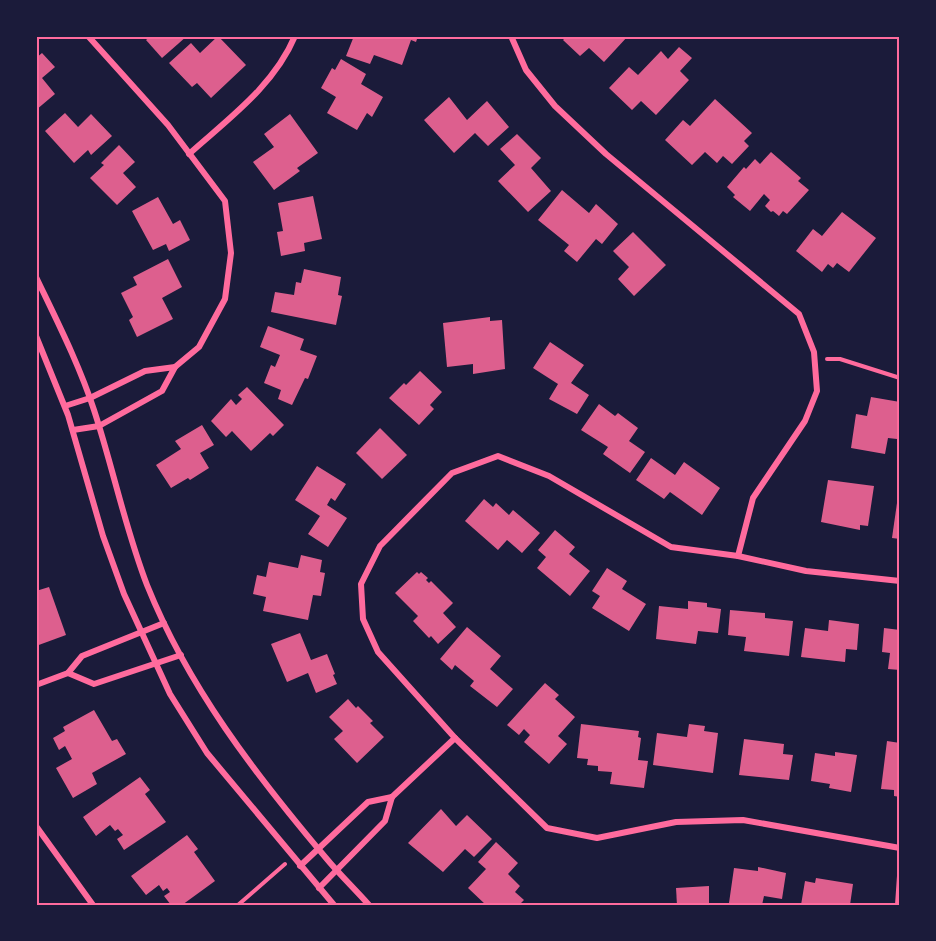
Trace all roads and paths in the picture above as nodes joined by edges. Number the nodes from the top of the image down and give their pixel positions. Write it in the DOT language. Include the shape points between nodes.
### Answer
graph roads {
  1 [pos="88,36"];
  2 [pos="295,36"];
  3 [pos="511,36"];
  4 [pos="189,154"];
  5 [pos="36,277"];
  6 [pos="36,336"];
  7 [pos="814,359"];
  8 [pos="175,367"];
  9 [pos="900,378"];
  10 [pos="90,398"];
  11 [pos="65,406"];
  12 [pos="99,426"];
  13 [pos="73,430"];
  14 [pos="738,556"];
  15 [pos="900,581"];
  16 [pos="164,623"];
  17 [pos="141,632"];
  18 [pos="181,655"];
  19 [pos="156,664"];
  20 [pos="68,673"];
  21 [pos="36,685"];
  22 [pos="455,738"];
  23 [pos="392,797"];
  24 [pos="36,826"];
  25 [pos="900,848"];
  26 [pos="319,849"];
  27 [pos="293,858"];
  28 [pos="300,866"];
  29 [pos="337,870"];
  30 [pos="900,876"];
  31 [pos="319,888"];
  32 [pos="93,905"];
  33 [pos="238,905"];
  34 [pos="334,905"];
  35 [pos="369,905"];
  36 [pos="898,905"];
  1 -- 4 [label="street"];
  2 -- 4 [label="street" via="263,87"];
  3 -- 7 [label="street" via="526,70 555,106 606,154 799,314"];
  4 -- 8 [label="street" via="225,201 231,253 225,299 199,347"];
  5 -- 10 [label="street"];
  6 -- 11 [label="street"];
  7 -- 9 [label="path" via="840,359"];
  7 -- 14 [label="street" via="817,391 805,422 753,498"];
  8 -- 10 [label="street" via="145,371"];
  8 -- 12 [label="street" via="162,391"];
  10 -- 11 [label="street"];
  10 -- 12 [label="street"];
  11 -- 13 [label="street"];
  12 -- 13 [label="street"];
  12 -- 16 [label="street" via="128,528"];
  13 -- 17 [label="street" via="103,536"];
  14 -- 15 [label="street" via="806,571"];
  14 -- 22 [label="street" via="671,547 549,476 498,456 452,473 380,546 361,584 363,619 378,652"];
  16 -- 17 [label="street"];
  16 -- 18 [label="street"];
  17 -- 19 [label="street"];
  17 -- 20 [label="street" via="82,656"];
  18 -- 19 [label="street"];
  18 -- 26 [label="street" via="231,740"];
  19 -- 20 [label="street" via="94,684"];
  19 -- 27 [label="street" via="207,753"];
  20 -- 21 [label="street"];
  22 -- 23 [label="street"];
  22 -- 25 [label="street" via="547,828 597,838 676,822 743,820"];
  23 -- 26 [label="street" via="368,802"];
  23 -- 29 [label="street" via="385,820"];
  24 -- 32 [label="street"];
  26 -- 28 [label="street"];
  26 -- 29 [label="street"];
  27 -- 28 [label="street"];
  27 -- 33 [label="path"];
  28 -- 31 [label="street"];
  29 -- 31 [label="street"];
  29 -- 35 [label="street"];
  30 -- 36 [label="street"];
  31 -- 34 [label="street"];
}
